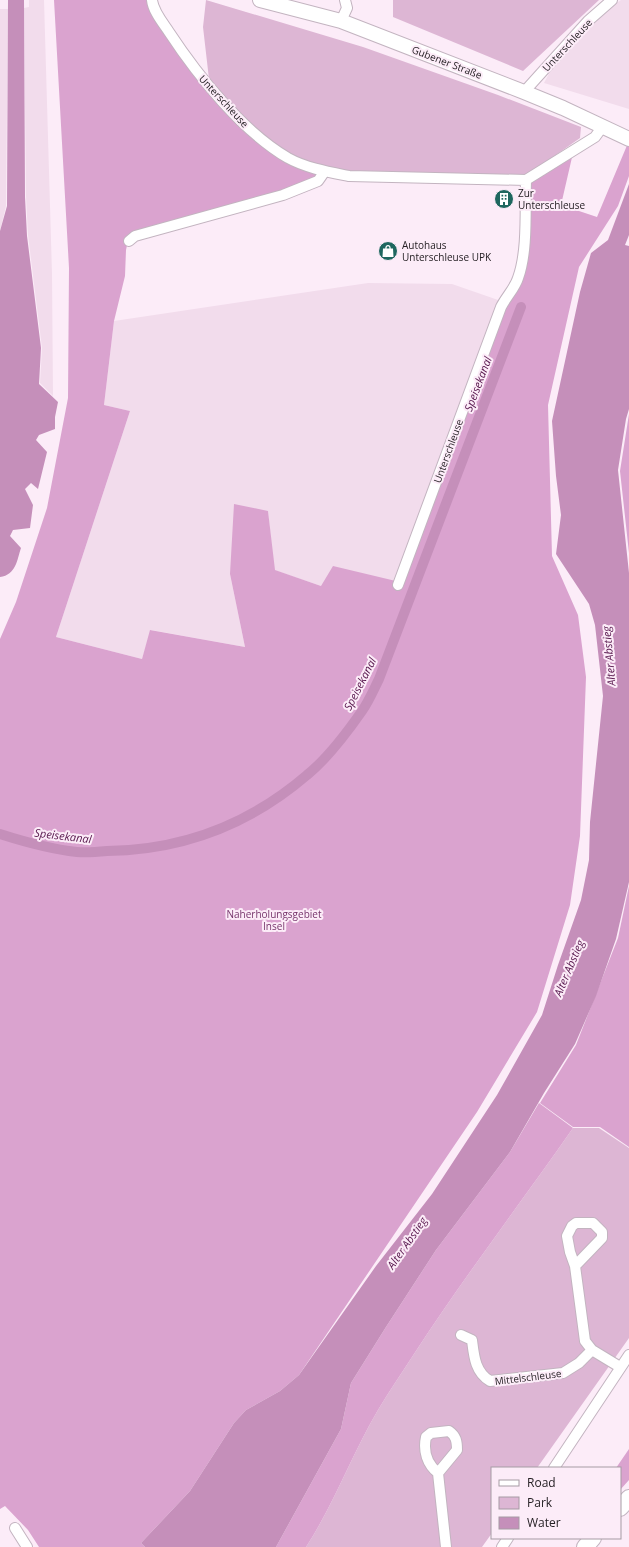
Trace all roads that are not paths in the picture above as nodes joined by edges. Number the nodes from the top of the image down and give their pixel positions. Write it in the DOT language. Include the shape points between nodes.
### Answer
graph roads {
  1 [pos="152,0"];
  2 [pos="260,0"];
  3 [pos="345,0"];
  4 [pos="612,0"];
  5 [pos="341,21"];
  6 [pos="524,92"];
  7 [pos="603,126"];
  8 [pos="629,139"];
  9 [pos="325,171"];
  10 [pos="526,180"];
  11 [pos="129,241"];
  12 [pos="398,585"];
  13 [pos="575,1266"];
  14 [pos="461,1335"];
  15 [pos="592,1350"];
  16 [pos="629,1355"];
  17 [pos="620,1367"];
  18 [pos="555,1467"];
  19 [pos="438,1473"];
  20 [pos="629,1498"];
  21 [pos="621,1507"];
  22 [pos="15,1528"];
  23 [pos="592,1539"];
  24 [pos="27,1547"];
  25 [pos="446,1547"];
  26 [pos="585,1547"];
  1 -- 9 [label="street, Unterschleuse" via="161,20 190,64 221,100 253,131 288,158"];
  2 -- 5 [label="main road, Gubener Straße"];
  3 -- 5 [label="street" via="347,8"];
  4 -- 6 [label="street, Unterschleuse" via="588,21"];
  5 -- 6 [label="main road, Gubener Straße"];
  6 -- 7 [label="main road, Gubener Straße"];
  7 -- 8 [label="main road, Gubener Straße"];
  7 -- 10 [label="street" via="595,137"];
  9 -- 10 [label="street, Unterschleuse" via="349,176"];
  9 -- 11 [label="street" via="318,181 283,195 135,236"];
  10 -- 12 [label="street, Unterschleuse" via="523,261 518,280 501,307"];
  13 -- 15 [label="street" via="585,1341"];
  14 -- 15 [label="street, Mittelschleuse" via="472,1340 475,1362 484,1378 490,1381 563,1373 579,1363"];
  15 -- 17 [label="street"];
  16 -- 17 [label="street"];
  17 -- 18 [label="street"];
  19 -- 25 [label="street"];
  20 -- 21 [label="main road"];
  22 -- 24 [label="street"];
  23 -- 26 [label="main road"];
}
